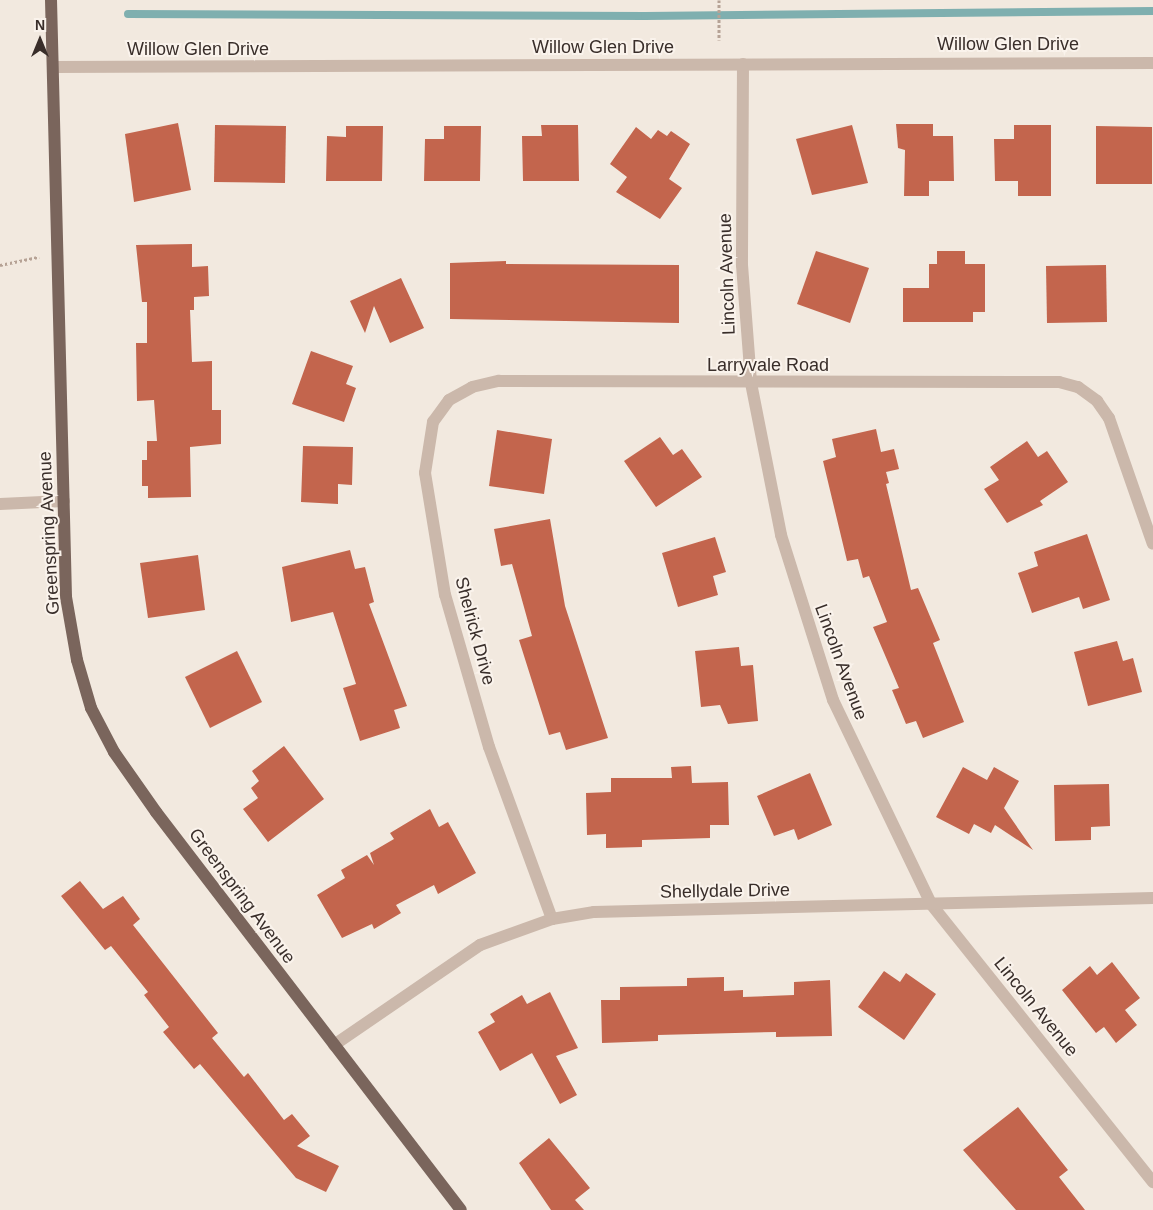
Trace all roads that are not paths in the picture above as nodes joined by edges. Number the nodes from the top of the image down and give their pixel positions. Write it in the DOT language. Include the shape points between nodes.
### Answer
graph roads {
  1 [pos="51,0"];
  2 [pos="1153,63"];
  3 [pos="743,64"];
  4 [pos="53,67"];
  5 [pos="499,380"];
  6 [pos="751,383"];
  7 [pos="64,501"];
  8 [pos="0,504"];
  9 [pos="1153,544"];
  10 [pos="1153,898"];
  11 [pos="931,904"];
  12 [pos="552,919"];
  13 [pos="334,1045"];
  14 [pos="1153,1182"];
  15 [pos="461,1210"];
  1 -- 4 [label="main road, Greenspring Avenue"];
  2 -- 3 [label="street, Willow Glen Drive"];
  3 -- 4 [label="street, Willow Glen Drive"];
  3 -- 6 [label="street, Lincoln Avenue" via="742,265"];
  4 -- 7 [label="main road, Greenspring Avenue"];
  5 -- 6 [label="street, Larryvale Road"];
  5 -- 12 [label="street, Shelrick Drive" via="472,387 449,400 433,422 425,473 445,595 468,677"];
  6 -- 9 [label="street, Larryvale Road" via="1037,380 1078,387 1097,401 1109,418"];
  6 -- 11 [label="street, Lincoln Avenue" via="781,535 833,700"];
  7 -- 8 [label="street"];
  7 -- 13 [label="main road, Greenspring Avenue" via="66,597 77,660 91,708 114,752 156,812"];
  10 -- 11 [label="street, Shellydale Drive"];
  11 -- 12 [label="street, Shellydale Drive" via="594,912"];
  11 -- 14 [label="street, Lincoln Avenue"];
  12 -- 13 [label="street, Shellydale Drive" via="480,945"];
  13 -- 15 [label="main road, Greenspring Avenue"];
}
